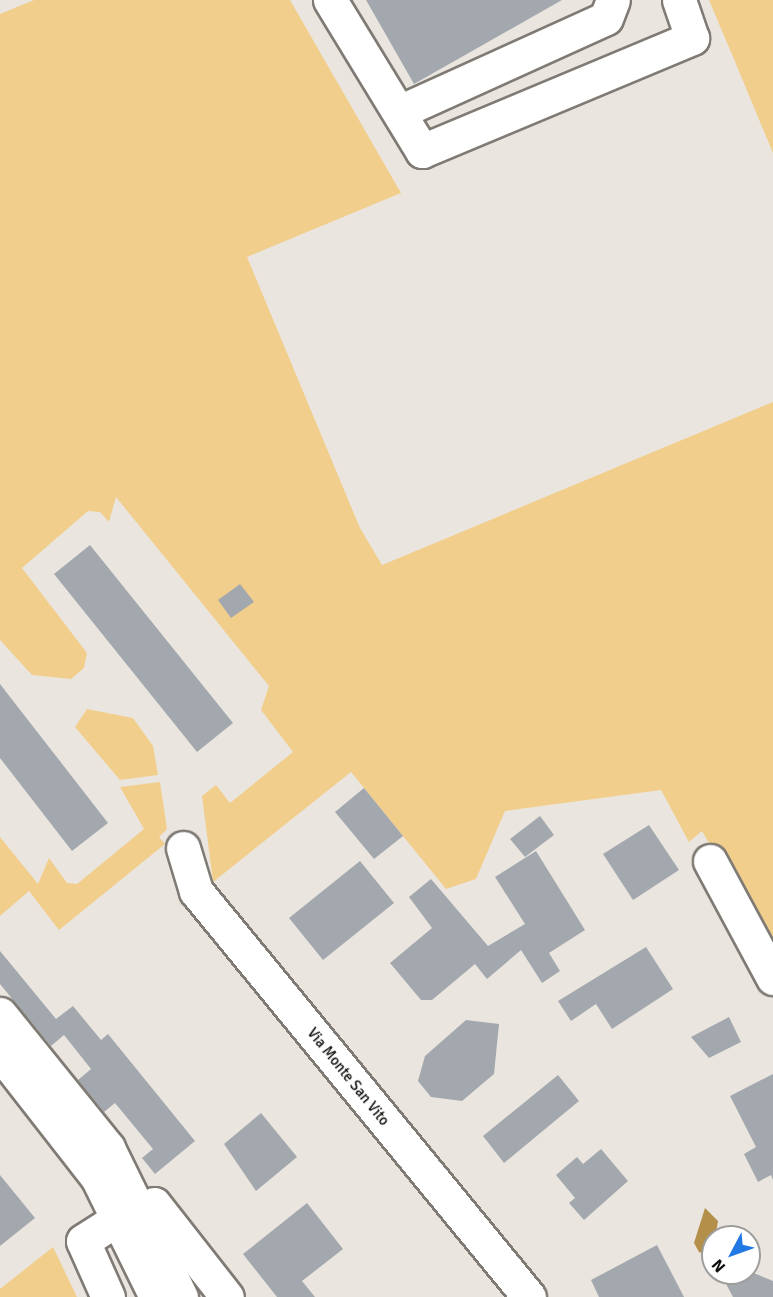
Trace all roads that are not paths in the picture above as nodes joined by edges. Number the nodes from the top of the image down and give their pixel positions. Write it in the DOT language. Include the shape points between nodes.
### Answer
graph roads {
  1 [pos="330,0"];
  2 [pos="614,0"];
  3 [pos="679,0"];
  4 [pos="399,112"];
  5 [pos="183,848"];
  6 [pos="710,861"];
  7 [pos="773,978"];
  8 [pos="0,1014"];
  9 [pos="0,1053"];
  10 [pos="108,1148"];
  11 [pos="119,1218"];
  12 [pos="108,1297"];
  13 [pos="156,1297"];
  14 [pos="181,1297"];
  15 [pos="227,1297"];
  16 [pos="529,1297"];
  1 -- 4 [label="street"];
  2 -- 4 [label="street" via="606,18"];
  3 -- 4 [label="street" via="692,38 422,151"];
  5 -- 16 [label="street, Via Monte San Vito" via="196,891"];
  6 -- 7 [label="street"];
  8 -- 10 [label="street"];
  9 -- 11 [label="street" via="97,1177"];
  10 -- 14 [label="street"];
  10 -- 15 [label="street"];
  11 -- 12 [label="street" via="82,1241"];
  11 -- 13 [label="street"];
}
